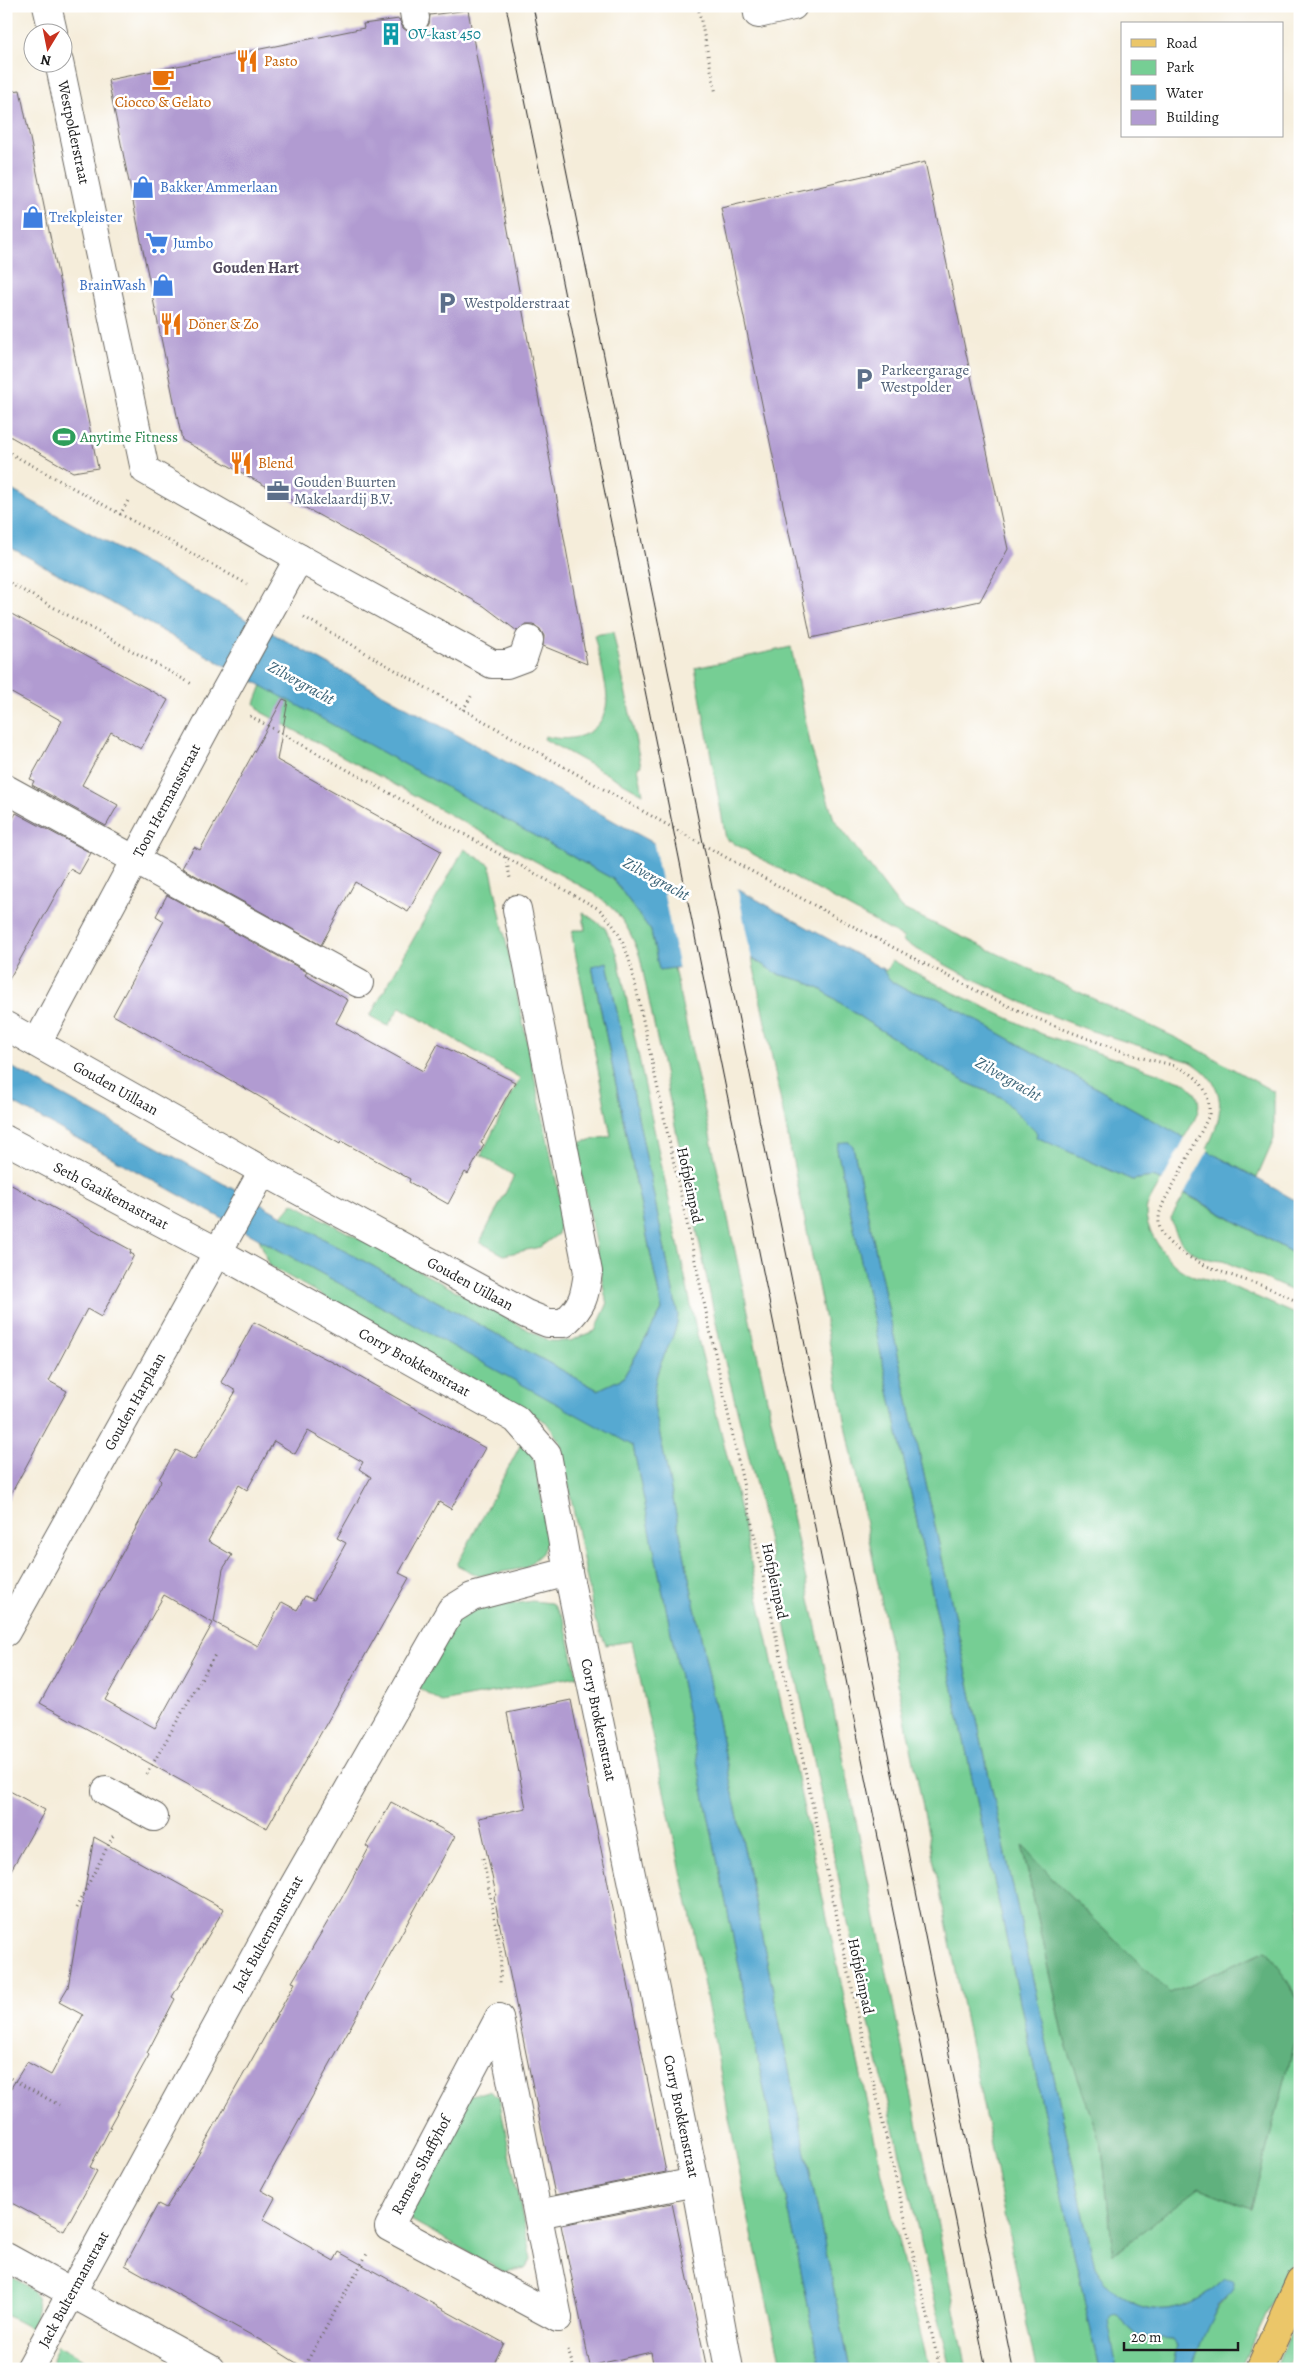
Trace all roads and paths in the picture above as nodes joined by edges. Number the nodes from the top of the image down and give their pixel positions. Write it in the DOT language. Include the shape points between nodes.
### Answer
graph roads {
  1 [pos="47,6"];
  2 [pos="698,6"];
  3 [pos="757,6"];
  4 [pos="793,6"];
  5 [pos="50,22"];
  6 [pos="61,72"];
  7 [pos="716,94"];
  8 [pos="6,451"];
  9 [pos="299,558"];
  10 [pos="6,581"];
  11 [pos="270,609"];
  12 [pos="529,640"];
  13 [pos="227,689"];
  14 [pos="6,788"];
  15 [pos="135,859"];
  16 [pos="517,909"];
  17 [pos="359,982"];
  18 [pos="6,1026"];
  19 [pos="37,1043"];
  20 [pos="6,1140"];
  21 [pos="258,1180"];
  22 [pos="223,1240"];
  23 [pos="1300,1303"];
  24 [pos="568,1572"];
  25 [pos="6,1632"];
  26 [pos="106,1791"];
  27 [pos="154,1818"];
  28 [pos="483,1858"];
  29 [pos="500,2018"];
  30 [pos="6,2076"];
  31 [pos="59,2106"];
  32 [pos="694,2182"];
  33 [pos="538,2214"];
  34 [pos="388,2227"];
  35 [pos="6,2257"];
  36 [pos="1300,2281"];
  37 [pos="71,2292"];
  38 [pos="30,2369"];
  39 [pos="210,2369"];
  40 [pos="303,2369"];
  41 [pos="729,2369"];
  42 [pos="940,2369"];
  43 [pos="1260,2369"];
  1 -- 5 [label="street"];
  2 -- 7 [label="path"];
  3 -- 4 [label="street" via="758,14"];
  6 -- 9 [label="street, Westpolderstraat" via="145,470"];
  8 -- 11 [label="path"];
  9 -- 11 [label="street, Toon Hermansstraat"];
  9 -- 12 [label="street, Westpolderstraat" via="492,664 507,664 523,658"];
  10 -- 13 [label="path"];
  11 -- 13 [label="street, Toon Hermansstraat"];
  11 -- 23 [label="path" via="463,710 996,1001 1052,1026 1188,1072 1206,1091 1209,1115 1168,1195 1159,1218 1161,1230 1183,1254 1197,1262 1272,1289"];
  13 -- 15 [label="street, Toon Hermansstraat"];
  13 -- 42 [label="path, Hofpleinpad" via="506,857 599,909 615,924 623,939 859,2019"];
  14 -- 15 [label="street"];
  15 -- 17 [label="street"];
  15 -- 19 [label="street, Toon Hermansstraat"];
  16 -- 21 [label="street, Gouden Uillaan" via="586,1254 585,1295 578,1310 564,1323 548,1323"];
  18 -- 19 [label="street, Gouden Uillaan"];
  19 -- 21 [label="street, Gouden Uillaan"];
  20 -- 22 [label="street, Seth Gaaikemastraat"];
  21 -- 22 [label="street, Gouden Harplaan"];
  22 -- 24 [label="street, Corry Brokkenstraat" via="516,1419 548,1454"];
  22 -- 25 [label="street, Gouden Harplaan"];
  24 -- 32 [label="street, Corry Brokkenstraat"];
  24 -- 37 [label="street, Jack Bultermanstraat" via="472,1596 452,1610 289,1894"];
  26 -- 27 [label="street"];
  28 -- 29 [label="path" via="501,1954"];
  29 -- 33 [label="street, Ramses Shaffyhof"];
  29 -- 34 [label="street, Ramses Shaffyhof"];
  30 -- 31 [label="path"];
  32 -- 33 [label="street"];
  32 -- 41 [label="street, Corry Brokkenstraat"];
  33 -- 34 [label="street, Ramses Shaffyhof" via="558,2318"];
  34 -- 40 [label="path" via="365,2256"];
  35 -- 37 [label="street"];
  36 -- 43 [label="main road"];
  37 -- 38 [label="street, Jack Bultermanstraat"];
  37 -- 39 [label="street"];
}
